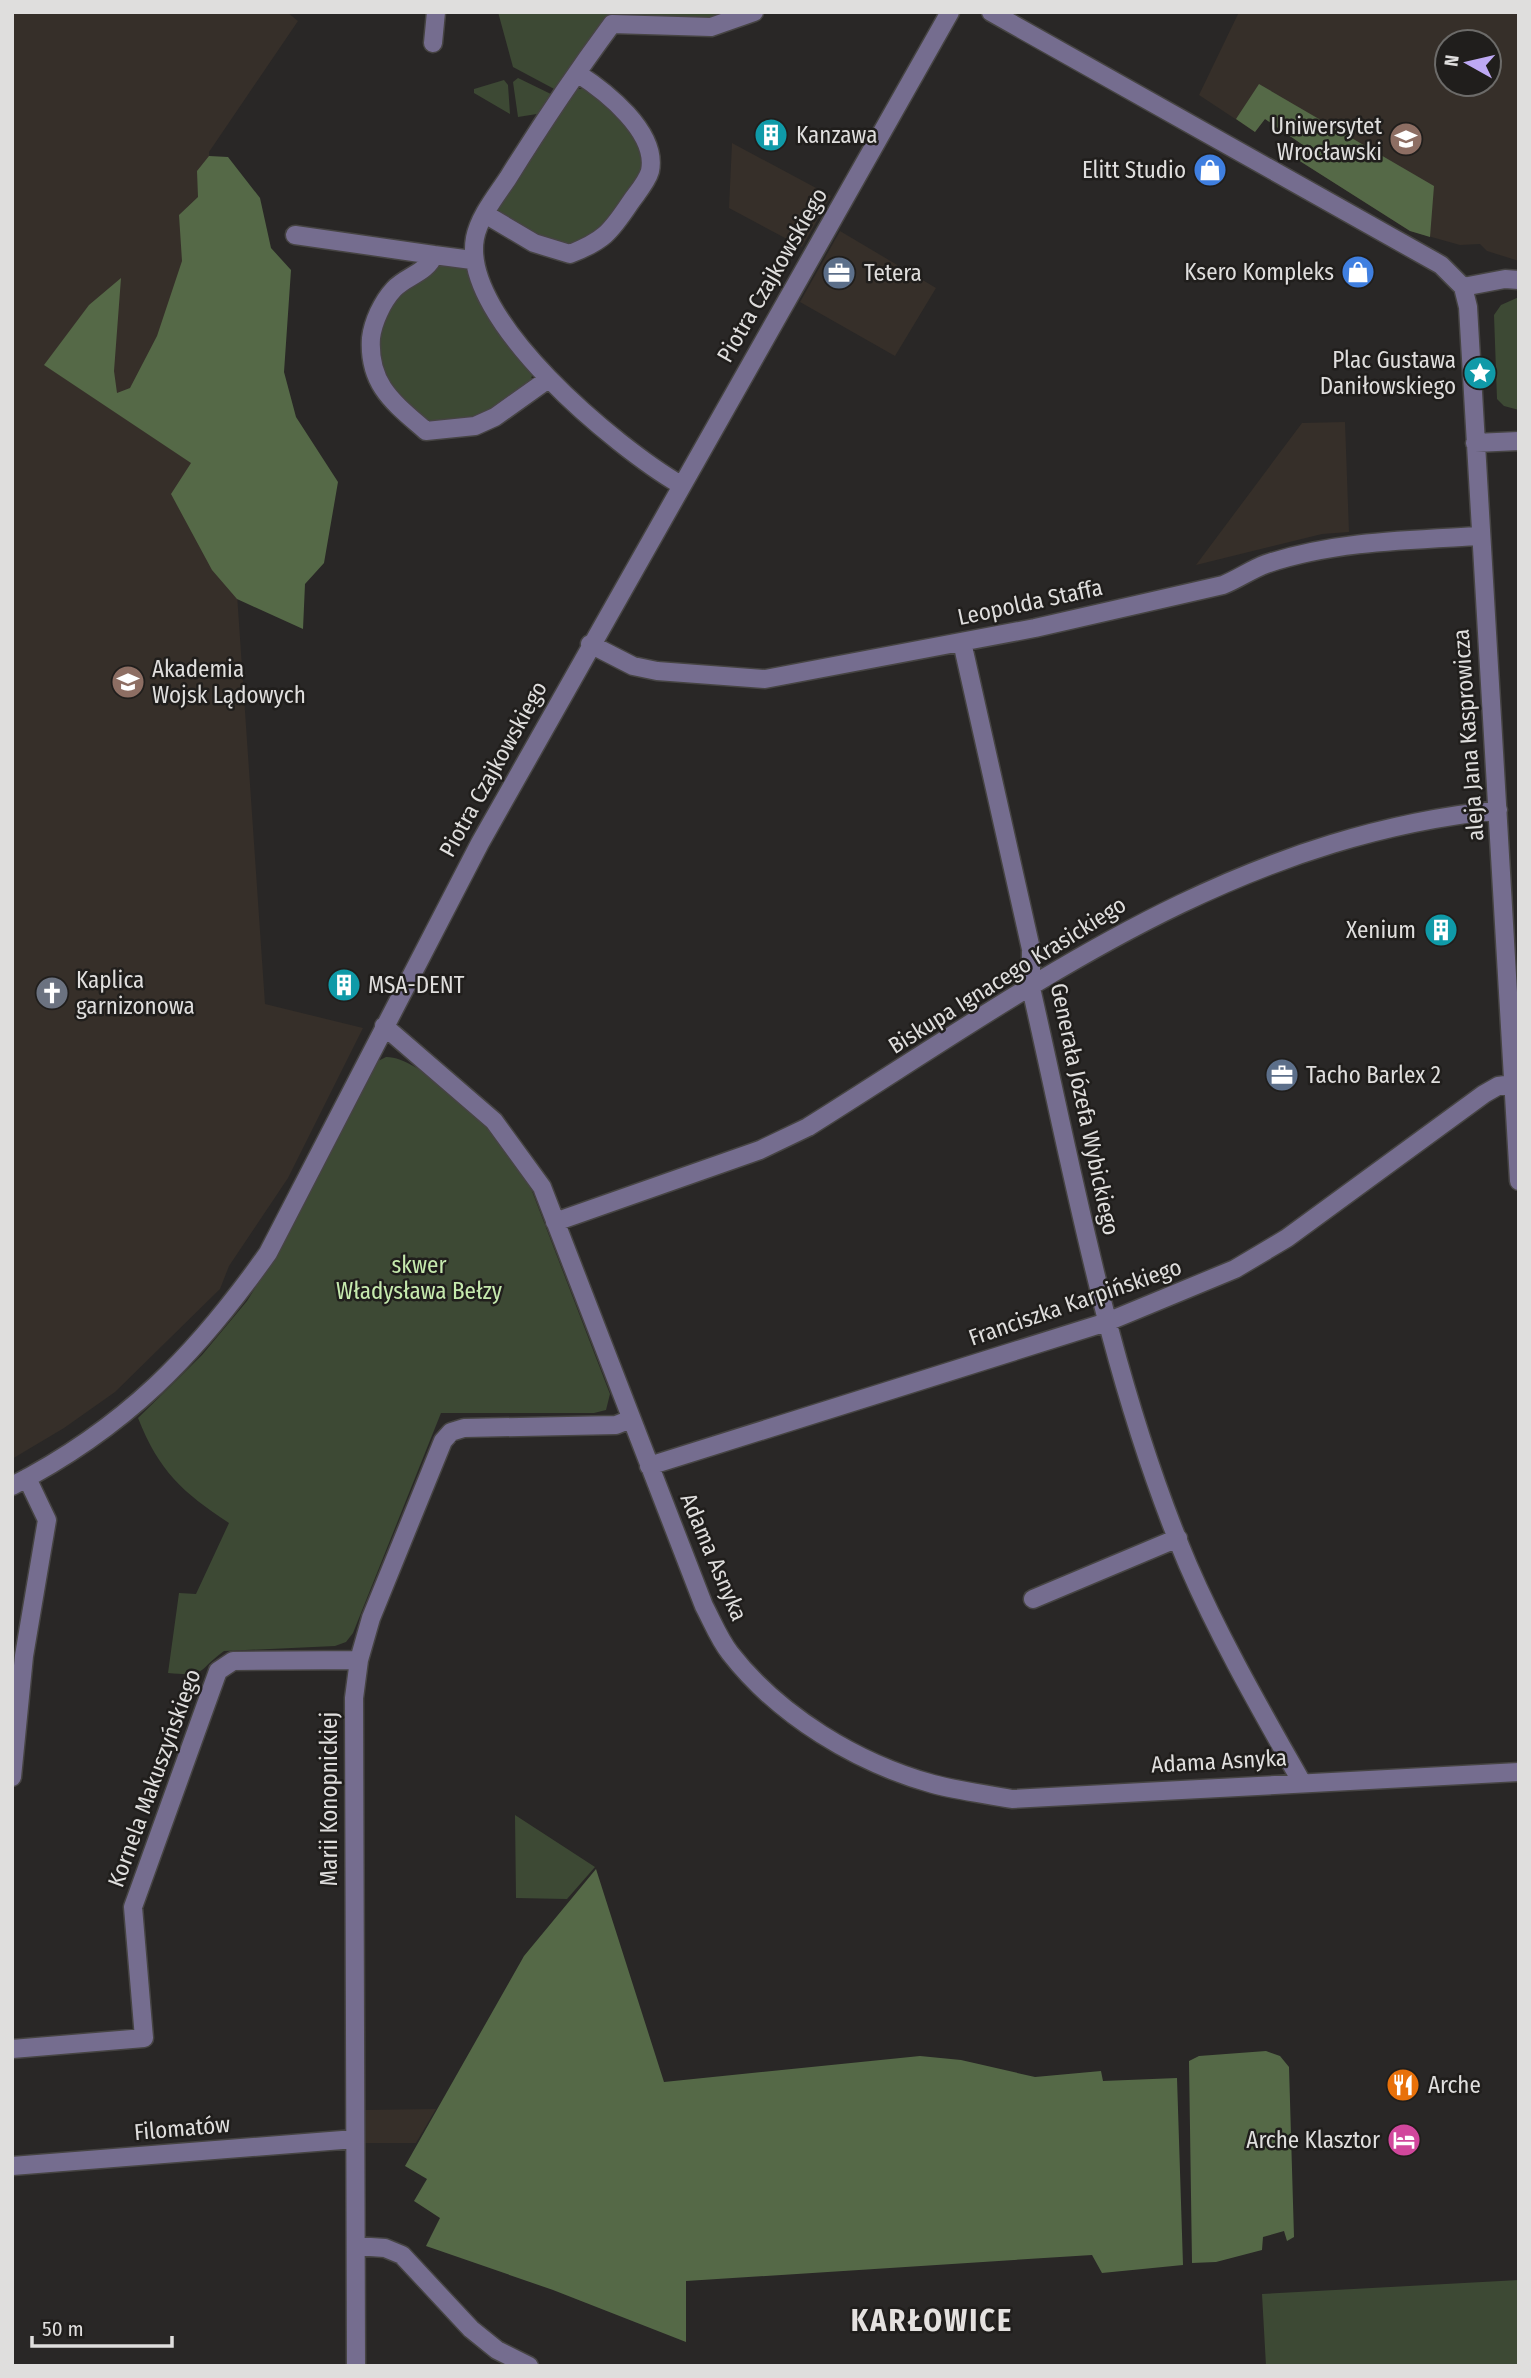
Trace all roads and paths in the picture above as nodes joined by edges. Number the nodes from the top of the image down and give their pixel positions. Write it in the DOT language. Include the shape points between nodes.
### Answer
graph roads {
  1 [pos="436,12"];
  2 [pos="754,12"];
  3 [pos="950,12"];
  4 [pos="991,12"];
  5 [pos="616,18"];
  6 [pos="433,43"];
  7 [pos="577,72"];
  8 [pos="485,214"];
  9 [pos="295,235"];
  10 [pos="434,255"];
  11 [pos="472,260"];
  12 [pos="1519,280"];
  13 [pos="1463,287"];
  14 [pos="547,380"];
  15 [pos="1519,441"];
  16 [pos="1475,443"];
  17 [pos="681,485"];
  18 [pos="1480,536"];
  19 [pos="962,642"];
  20 [pos="590,644"];
  21 [pos="1498,810"];
  22 [pos="1031,988"];
  23 [pos="384,1026"];
  24 [pos="1513,1084"];
  25 [pos="1519,1181"];
  26 [pos="555,1222"];
  27 [pos="1107,1322"];
  28 [pos="631,1419"];
  29 [pos="649,1466"];
  30 [pos="20,1482"];
  31 [pos="1178,1538"];
  32 [pos="1033,1599"];
  33 [pos="359,1660"];
  34 [pos="1519,1772"];
  35 [pos="12,1777"];
  36 [pos="1301,1781"];
  37 [pos="12,2049"];
  38 [pos="355,2138"];
  39 [pos="12,2166"];
  40 [pos="356,2246"];
  41 [pos="524,2365"];
  42 [pos="356,2366"];
  1 -- 6 [label="street"];
  2 -- 5 [label="street" via="711,27"];
  3 -- 17 [label="street, Piotra Czajkowskiego"];
  4 -- 13 [label="street" via="1441,265"];
  5 -- 7 [label="street"];
  7 -- 8 [label="street"];
  7 -- 8 [label="street" via="604,90 631,119 650,152 649,173 643,183 601,241 570,254 534,243"];
  8 -- 11 [label="street" via="475,235"];
  9 -- 10 [label="street"];
  10 -- 11 [label="street"];
  10 -- 14 [label="street" via="430,265 393,290 372,330 373,373 399,408 426,431 475,426"];
  11 -- 14 [label="street" via="484,296"];
  12 -- 13 [label="street"];
  13 -- 16 [label="street, aleja Jana Kasprowicza"];
  14 -- 17 [label="street" via="588,417"];
  15 -- 16 [label="street"];
  16 -- 18 [label="street, aleja Jana Kasprowicza"];
  17 -- 20 [label="street, Piotra Czajkowskiego"];
  18 -- 19 [label="street, Leopolda Staffa" via="1304,553 1263,565 1223,585"];
  18 -- 21 [label="street, aleja Jana Kasprowicza"];
  19 -- 20 [label="street, Leopolda Staffa" via="765,679 657,671 633,666"];
  19 -- 22 [label="street, Generała Józefa Wybickiego" via="1031,949"];
  20 -- 23 [label="street, Piotra Czajkowskiego"];
  21 -- 22 [label="street, Biskupa Ignacego Krasickiego" via="1378,830 1297,854 1221,883 1142,921"];
  21 -- 24 [label="street, aleja Jana Kasprowicza"];
  22 -- 26 [label="street, Biskupa Ignacego Krasickiego" via="808,1127 707,1170"];
  22 -- 27 [label="street, Generała Józefa Wybickiego"];
  23 -- 26 [label="street, Adama Asnyka" via="494,1121 542,1187"];
  23 -- 30 [label="street, Piotra Czajkowskiego" via="268,1253 228,1310 172,1372 109,1428"];
  24 -- 25 [label="street, aleja Jana Kasprowicza"];
  24 -- 27 [label="street, Franciszka Karpińskiego" via="1486,1093 1287,1237 1235,1269"];
  26 -- 28 [label="street, Adama Asnyka"];
  27 -- 29 [label="street, Franciszka Karpińskiego"];
  27 -- 31 [label="street, Generała Józefa Wybickiego"];
  28 -- 29 [label="street, Adama Asnyka"];
  28 -- 33 [label="street, Marii Konopnickiej" via="616,1425 452,1432 443,1441 381,1593"];
  29 -- 36 [label="street, Adama Asnyka" via="704,1606 730,1653 780,1703 821,1733 886,1769 935,1785 1012,1798"];
  30 -- 35 [label="street" via="47,1520 24,1656"];
  31 -- 32 [label="street"];
  31 -- 36 [label="street, Generała Józefa Wybickiego" via="1228,1648"];
  33 -- 37 [label="street, Kornela Makuszyńskiego" via="233,1661 218,1671 133,1907 144,2038"];
  33 -- 38 [label="street, Marii Konopnickiej" via="354,1698"];
  34 -- 36 [label="street, Adama Asnyka"];
  38 -- 39 [label="street, Filomatów"];
  38 -- 40 [label="street, Marii Konopnickiej"];
  40 -- 41 [label="street" via="385,2248 402,2255 471,2329"];
  40 -- 42 [label="street, Marii Konopnickiej"];
}
